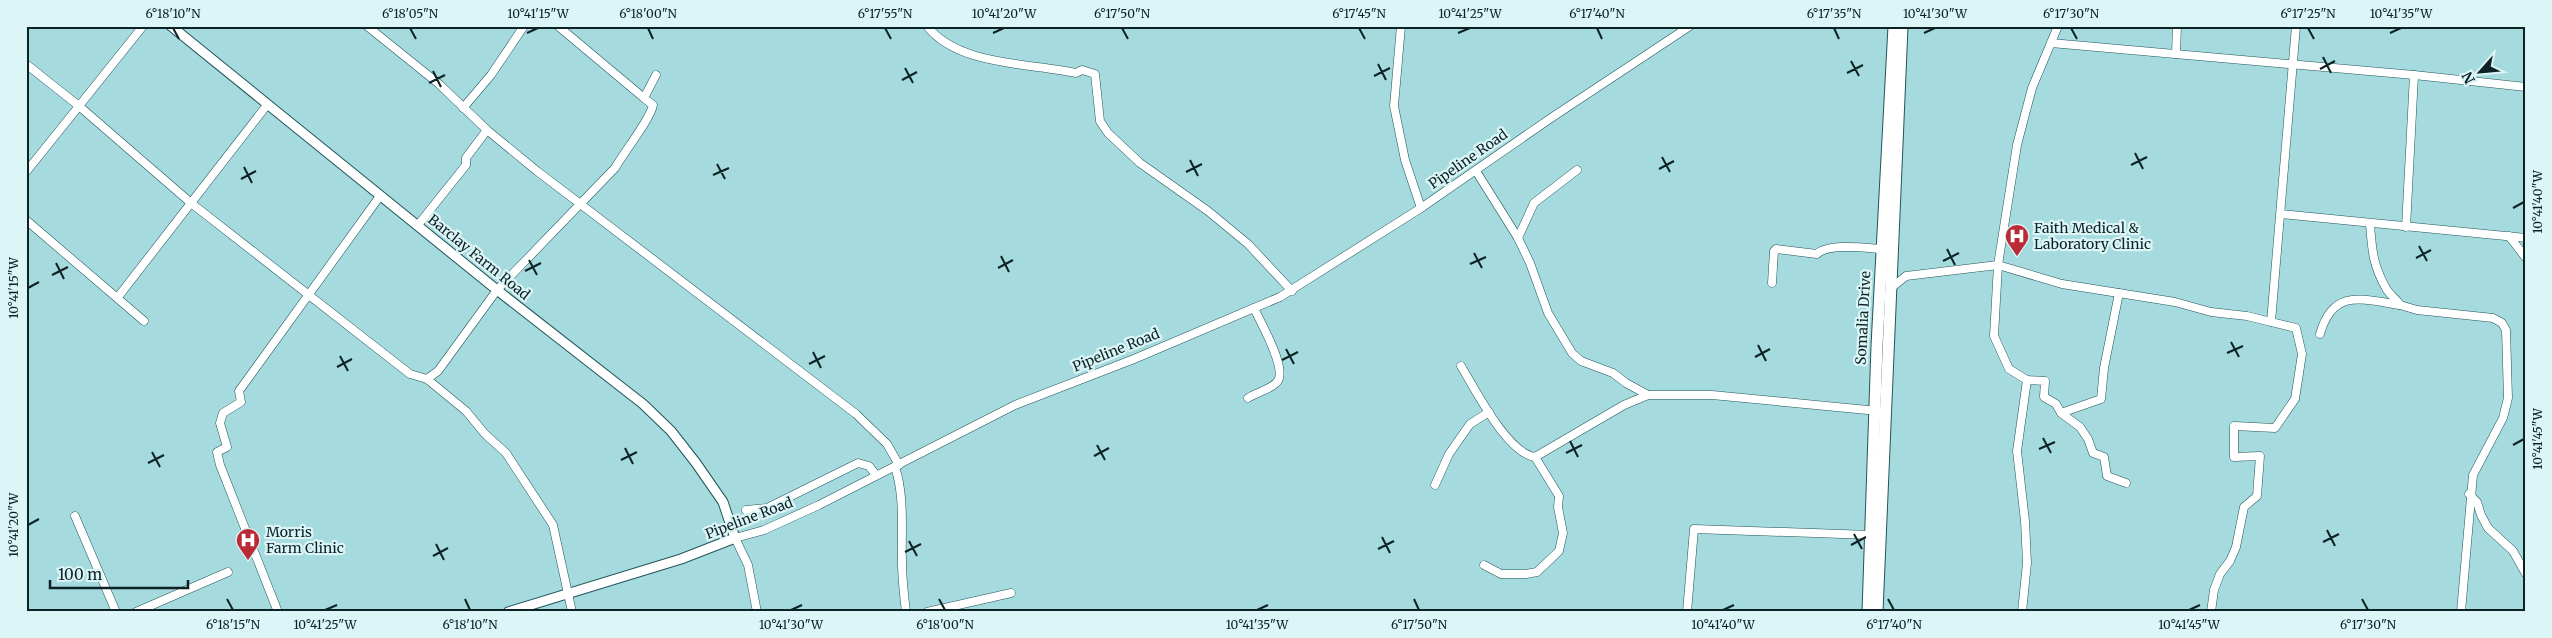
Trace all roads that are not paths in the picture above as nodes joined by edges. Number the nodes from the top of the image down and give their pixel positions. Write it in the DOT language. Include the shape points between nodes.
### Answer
graph roads {
  1 [pos="143,26"];
  2 [pos="171,26"];
  3 [pos="367,26"];
  4 [pos="524,26"];
  5 [pos="558,26"];
  6 [pos="927,26"];
  7 [pos="1401,26"];
  8 [pos="1690,26"];
  9 [pos="1894,26"];
  10 [pos="1902,26"];
  11 [pos="2058,26"];
  12 [pos="2177,26"];
  13 [pos="2296,26"];
  14 [pos="2051,42"];
  15 [pos="2176,54"];
  16 [pos="26,64"];
  17 [pos="2292,64"];
  18 [pos="656,75"];
  19 [pos="2414,75"];
  20 [pos="2526,88"];
  21 [pos="644,98"];
  22 [pos="267,105"];
  23 [pos="78,106"];
  24 [pos="463,108"];
  25 [pos="488,130"];
  26 [pos="1577,170"];
  27 [pos="1476,171"];
  28 [pos="26,172"];
  29 [pos="380,196"];
  30 [pos="580,202"];
  31 [pos="190,203"];
  32 [pos="1421,208"];
  33 [pos="2281,214"];
  34 [pos="26,220"];
  35 [pos="2370,224"];
  36 [pos="418,225"];
  37 [pos="2406,227"];
  38 [pos="2509,236"];
  39 [pos="1518,238"];
  40 [pos="2526,238"];
  41 [pos="1882,249"];
  42 [pos="2526,258"];
  43 [pos="1998,265"];
  44 [pos="1772,283"];
  45 [pos="496,290"];
  46 [pos="1889,290"];
  47 [pos="1292,291"];
  48 [pos="2119,293"];
  49 [pos="309,295"];
  50 [pos="118,296"];
  51 [pos="2400,305"];
  52 [pos="1254,308"];
  53 [pos="144,321"];
  54 [pos="2271,322"];
  55 [pos="2320,334"];
  56 [pos="1461,366"];
  57 [pos="427,380"];
  58 [pos="2027,380"];
  59 [pos="1648,395"];
  60 [pos="1248,398"];
  61 [pos="1880,411"];
  62 [pos="1489,412"];
  63 [pos="2061,414"];
  64 [pos="1535,456"];
  65 [pos="897,466"];
  66 [pos="876,475"];
  67 [pos="2126,484"];
  68 [pos="1435,485"];
  69 [pos="2469,494"];
  70 [pos="746,510"];
  71 [pos="75,516"];
  72 [pos="1871,535"];
  73 [pos="735,538"];
  74 [pos="1484,565"];
  75 [pos="228,572"];
  76 [pos="2526,574"];
  77 [pos="1011,593"];
  78 [pos="570,594"];
  79 [pos="116,612"];
  80 [pos="136,612"];
  81 [pos="278,612"];
  82 [pos="508,612"];
  83 [pos="572,612"];
  84 [pos="757,612"];
  85 [pos="906,612"];
  86 [pos="927,612"];
  87 [pos="1687,612"];
  88 [pos="1868,612"];
  89 [pos="1877,612"];
  90 [pos="2022,612"];
  91 [pos="2211,612"];
  92 [pos="2461,612"];
  1 -- 23 [label="street"];
  2 -- 22 [label="street, Barclay Farm Road"];
  3 -- 24 [label="street" via="439,84"];
  4 -- 24 [label="street" via="491,75"];
  5 -- 21 [label="street"];
  6 -- 47 [label="street" via="951,48 985,58 1095,74 1100,121 1108,133 1140,163 1248,244"];
  7 -- 32 [label="street" via="1394,106 1403,151"];
  8 -- 27 [label="street, Pipeline Road"];
  9 -- 41 [label="main road, Somalia Drive"];
  10 -- 46 [label="main road, Somalia Drive"];
  11 -- 14 [label="street"];
  12 -- 15 [label="street"];
  13 -- 17 [label="street"];
  14 -- 15 [label="street"];
  14 -- 43 [label="street" via="2032,88 2017,145"];
  15 -- 17 [label="street"];
  16 -- 23 [label="street"];
  17 -- 19 [label="street"];
  17 -- 33 [label="street"];
  18 -- 21 [label="street"];
  19 -- 20 [label="street"];
  19 -- 37 [label="street"];
  21 -- 30 [label="street" via="653,105 651,114 615,168"];
  22 -- 29 [label="street, Barclay Farm Road"];
  22 -- 31 [label="street"];
  23 -- 28 [label="street"];
  23 -- 31 [label="street"];
  24 -- 25 [label="street"];
  25 -- 30 [label="street"];
  25 -- 36 [label="street"];
  26 -- 39 [label="street" via="1534,203"];
  27 -- 32 [label="street, Pipeline Road"];
  27 -- 39 [label="street"];
  29 -- 36 [label="street, Barclay Farm Road"];
  29 -- 49 [label="street"];
  30 -- 45 [label="street"];
  30 -- 65 [label="street" via="856,414 887,444"];
  31 -- 49 [label="street"];
  31 -- 50 [label="street"];
  32 -- 47 [label="street, Pipeline Road"];
  33 -- 35 [label="street"];
  33 -- 54 [label="street"];
  34 -- 50 [label="street"];
  35 -- 37 [label="street"];
  35 -- 51 [label="street" via="2373,263 2387,290"];
  36 -- 45 [label="street, Barclay Farm Road"];
  37 -- 38 [label="street"];
  38 -- 40 [label="street"];
  38 -- 42 [label="street"];
  39 -- 59 [label="street" via="1548,314 1572,354 1581,361 1614,373"];
  41 -- 44 [label="street" via="1831,248 1817,254 1776,249"];
  41 -- 61 [label="main road, Somalia Drive"];
  43 -- 46 [label="street" via="1906,276"];
  43 -- 48 [label="street" via="2062,284"];
  43 -- 58 [label="street" via="1994,336 2009,369"];
  45 -- 57 [label="street" via="438,371"];
  45 -- 73 [label="street, Barclay Farm Road" via="643,404 672,431 723,502"];
  46 -- 61 [label="main road, Somalia Drive"];
  47 -- 52 [label="street, Pipeline Road"];
  48 -- 54 [label="street"];
  48 -- 63 [label="street" via="2101,400"];
  49 -- 57 [label="street" via="410,374"];
  49 -- 81 [label="street" via="239,391 240,402 223,412 220,423 227,447 217,452"];
  50 -- 53 [label="street"];
  51 -- 55 [label="street" via="2356,298 2336,305 2324,319"];
  51 -- 69 [label="street" via="2417,310 2493,318 2506,330 2506,409 2478,462"];
  52 -- 60 [label="street" via="1280,366 1280,378 1277,383"];
  52 -- 65 [label="street, Pipeline Road" via="1015,405"];
  54 -- 91 [label="street" via="2296,328 2302,354 2295,399 2274,428 2234,426 2234,457 2260,456 2259,488 2257,496 2244,507 2236,546 2220,574"];
  56 -- 62 [label="street"];
  57 -- 78 [label="street" via="466,411 506,453 552,524"];
  58 -- 63 [label="street" via="2045,381 2044,397 2056,404"];
  58 -- 90 [label="street" via="2017,451 2027,563"];
  59 -- 61 [label="street" via="1712,395"];
  59 -- 64 [label="street" via="1624,405"];
  61 -- 72 [label="main road, Somalia Drive"];
  61 -- 89 [label="main road, Somalia Drive"];
  62 -- 64 [label="street" via="1514,446 1528,456"];
  62 -- 68 [label="street" via="1470,424 1448,454"];
  63 -- 67 [label="street" via="2080,427 2093,453 2104,457 2107,476"];
  64 -- 74 [label="street" via="1559,496 1563,533 1559,551 1537,572 1501,574"];
  65 -- 66 [label="street, Pipeline Road"];
  65 -- 85 [label="street"];
  66 -- 70 [label="street" via="869,466 858,463 767,508"];
  66 -- 73 [label="street, Pipeline Road" via="764,530"];
  69 -- 76 [label="street" via="2477,502 2488,528 2513,551"];
  69 -- 92 [label="street"];
  71 -- 79 [label="street"];
  72 -- 87 [label="street" via="1694,529"];
  72 -- 88 [label="main road, Somalia Drive"];
  73 -- 78 [label="street, Pipeline Road" via="681,559"];
  73 -- 84 [label="street" via="748,565"];
  75 -- 80 [label="street"];
  77 -- 86 [label="street"];
  78 -- 82 [label="street, Pipeline Road"];
  78 -- 83 [label="street"];
}
